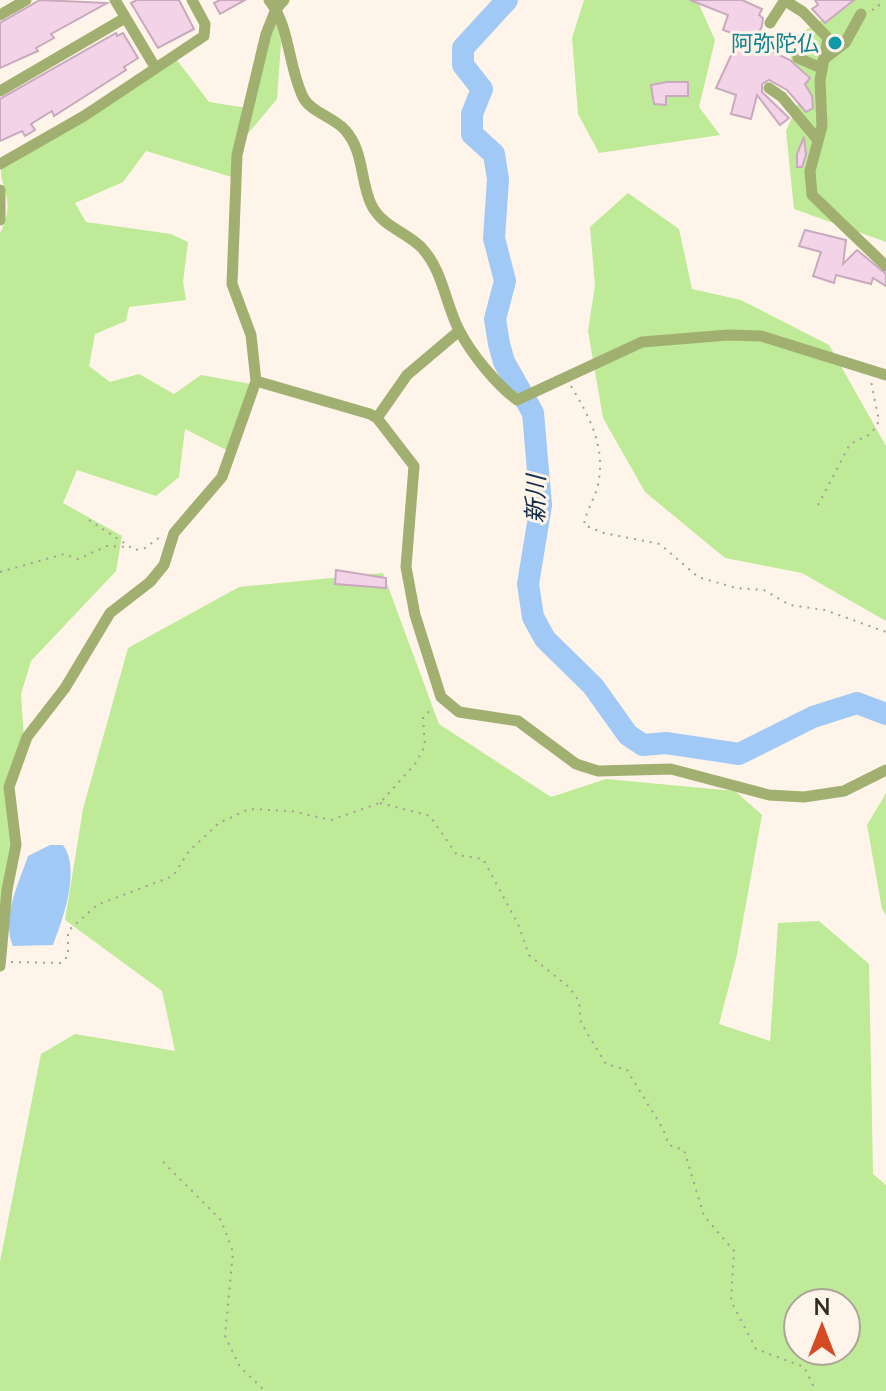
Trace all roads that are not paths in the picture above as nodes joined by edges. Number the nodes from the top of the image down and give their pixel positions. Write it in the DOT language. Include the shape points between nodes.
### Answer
graph roads {
  1 [pos="26,0"];
  2 [pos="115,0"];
  3 [pos="192,0"];
  4 [pos="785,0"];
  5 [pos="276,3"];
  6 [pos="803,6"];
  7 [pos="861,14"];
  8 [pos="0,15"];
  9 [pos="125,18"];
  10 [pos="770,23"];
  11 [pos="798,58"];
  12 [pos="822,64"];
  13 [pos="155,67"];
  14 [pos="769,88"];
  15 [pos="0,91"];
  16 [pos="817,139"];
  17 [pos="0,164"];
  18 [pos="0,190"];
  19 [pos="0,220"];
  20 [pos="886,266"];
  21 [pos="459,331"];
  22 [pos="886,375"];
  23 [pos="256,381"];
  24 [pos="377,418"];
  25 [pos="886,770"];
  26 [pos="1,964"];
  1 -- 8 [label="street"];
  2 -- 9 [label="street"];
  3 -- 13 [label="street" via="205,24 204,36"];
  4 -- 6 [label="street"];
  4 -- 10 [label="street"];
  5 -- 21 [label="street" via="305,102 346,130 360,158 371,204 383,223 420,246 430,259"];
  5 -- 23 [label="street" via="237,155 232,284 251,335"];
  6 -- 12 [label="street" via="828,38"];
  7 -- 12 [label="street" via="845,43"];
  9 -- 13 [label="street"];
  9 -- 15 [label="street"];
  11 -- 12 [label="street"];
  12 -- 16 [label="street" via="823,111"];
  13 -- 17 [label="street"];
  14 -- 16 [label="street"];
  16 -- 20 [label="street" via="810,171 812,195"];
  18 -- 19 [label="street"];
  21 -- 22 [label="street" via="517,400 642,342 728,335 761,336"];
  21 -- 24 [label="street" via="407,375"];
  23 -- 24 [label="street"];
  23 -- 26 [label="street" via="222,477 174,533 157,574 110,613 65,688 27,737 9,787 16,845"];
  24 -- 25 [label="street" via="414,466 406,567 441,697 459,712 518,721 576,764 598,771 671,769 769,795 844,791"];
}
